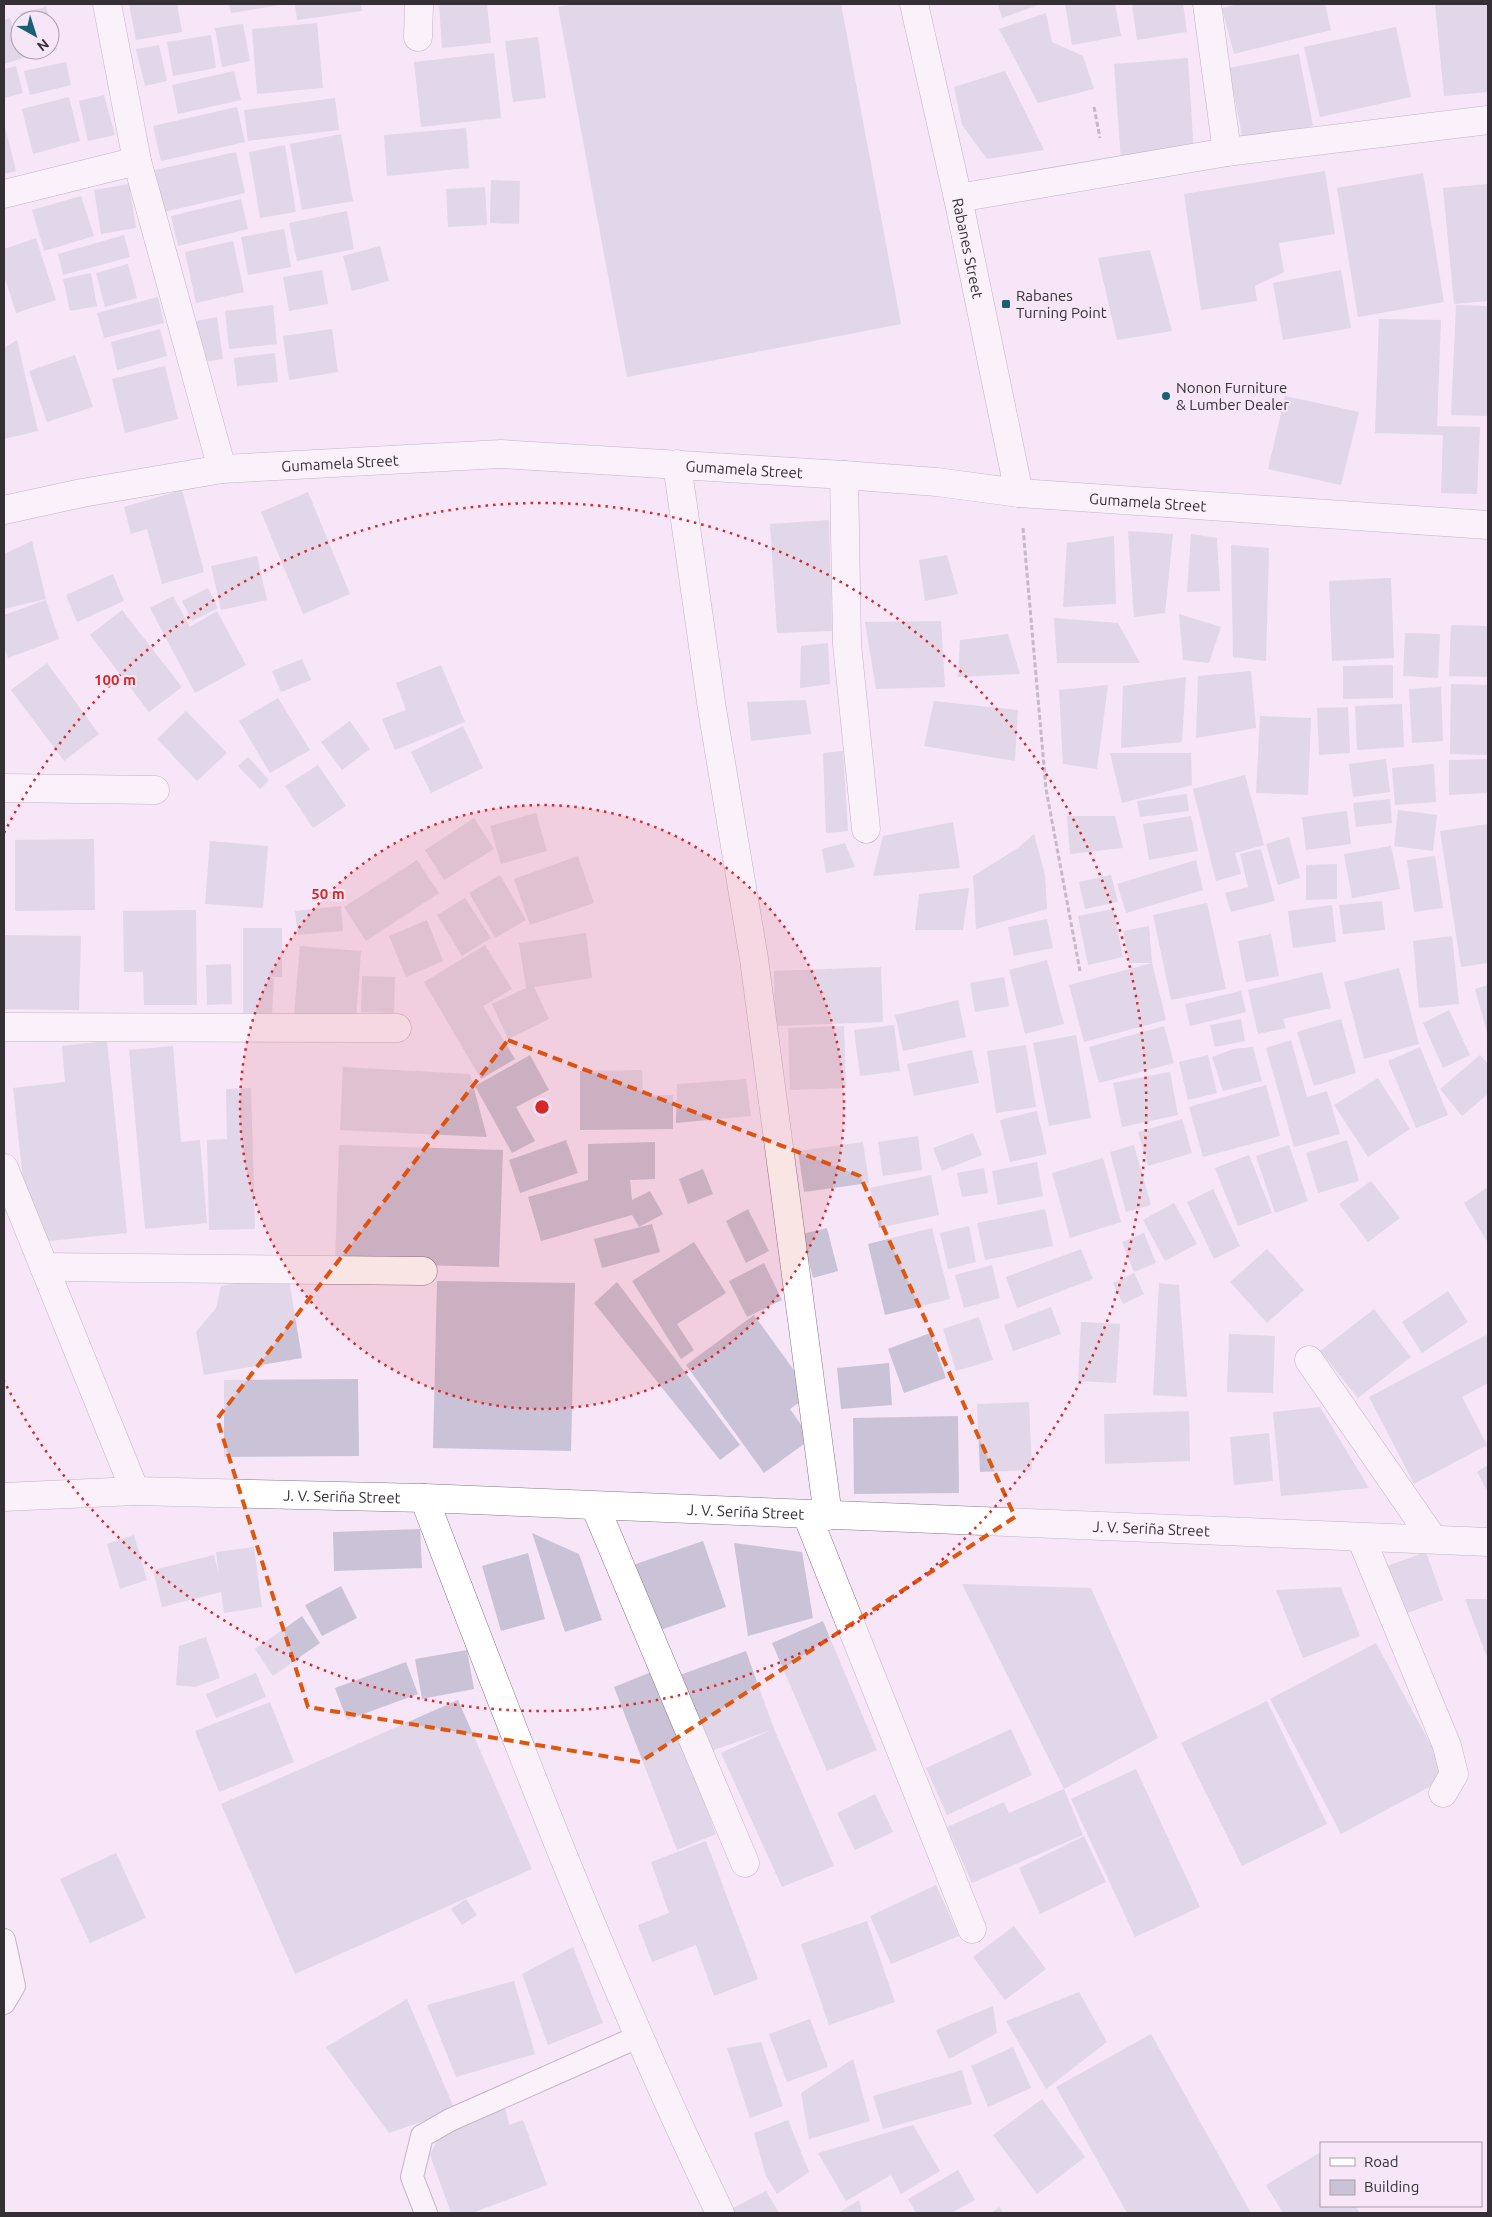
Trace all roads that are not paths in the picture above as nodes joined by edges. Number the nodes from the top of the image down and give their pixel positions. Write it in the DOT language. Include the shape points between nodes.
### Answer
graph roads {
  1 [pos="107,4"];
  2 [pos="419,4"];
  3 [pos="914,4"];
  4 [pos="1207,4"];
  5 [pos="418,37"];
  6 [pos="1488,120"];
  7 [pos="1227,152"];
  8 [pos="137,161"];
  9 [pos="4,194"];
  10 [pos="958,198"];
  11 [pos="677,464"];
  12 [pos="222,469"];
  13 [pos="844,475"];
  14 [pos="1019,493"];
  15 [pos="4,510"];
  16 [pos="1488,525"];
  17 [pos="4,788"];
  18 [pos="155,790"];
  19 [pos="866,829"];
  20 [pos="4,1028"];
  21 [pos="398,1028"];
  22 [pos="4,1168"];
  23 [pos="44,1267"];
  24 [pos="423,1272"];
  25 [pos="1309,1360"];
  26 [pos="135,1491"];
  27 [pos="4,1497"];
  28 [pos="424,1498"];
  29 [pos="595,1506"];
  30 [pos="817,1515"];
  31 [pos="1360,1538"];
  32 [pos="1433,1539"];
  33 [pos="1488,1542"];
  34 [pos="1443,1793"];
  35 [pos="745,1863"];
  36 [pos="972,1929"];
  37 [pos="4,1940"];
  38 [pos="4,2003"];
  39 [pos="640,2036"];
  40 [pos="426,2213"];
  41 [pos="720,2213"];
  1 -- 8 [label="street"];
  2 -- 5 [label="street"];
  3 -- 10 [label="street, Rabanes Street"];
  4 -- 7 [label="street"];
  6 -- 7 [label="street"];
  7 -- 10 [label="street"];
  8 -- 9 [label="street"];
  8 -- 12 [label="street"];
  10 -- 14 [label="street, Rabanes Street"];
  11 -- 12 [label="street, Gumamela Street" via="501,454"];
  11 -- 13 [label="street, Gumamela Street"];
  11 -- 30 [label="street" via="712,709 754,960"];
  12 -- 15 [label="street, Gumamela Street"];
  13 -- 14 [label="street, Gumamela Street" via="937,482"];
  13 -- 19 [label="street" via="847,644"];
  14 -- 16 [label="street, Gumamela Street"];
  17 -- 18 [label="street"];
  20 -- 21 [label="street"];
  22 -- 23 [label="street"];
  23 -- 24 [label="street"];
  23 -- 26 [label="street"];
  25 -- 32 [label="street"];
  26 -- 27 [label="street, J. V. Seriña Street"];
  26 -- 28 [label="street, J. V. Seriña Street"];
  28 -- 29 [label="street, J. V. Seriña Street"];
  28 -- 39 [label="street" via="526,1766"];
  29 -- 30 [label="street, J. V. Seriña Street"];
  29 -- 35 [label="street"];
  30 -- 31 [label="street, J. V. Seriña Street"];
  30 -- 36 [label="street"];
  31 -- 32 [label="street, J. V. Seriña Street"];
  31 -- 34 [label="street" via="1447,1746 1454,1774"];
  32 -- 33 [label="street, J. V. Seriña Street"];
  37 -- 38 [label="lane" via="14,1986"];
  39 -- 40 [label="lane" via="450,2120 422,2136 412,2177"];
  39 -- 41 [label="street" via="682,2135"];
}
